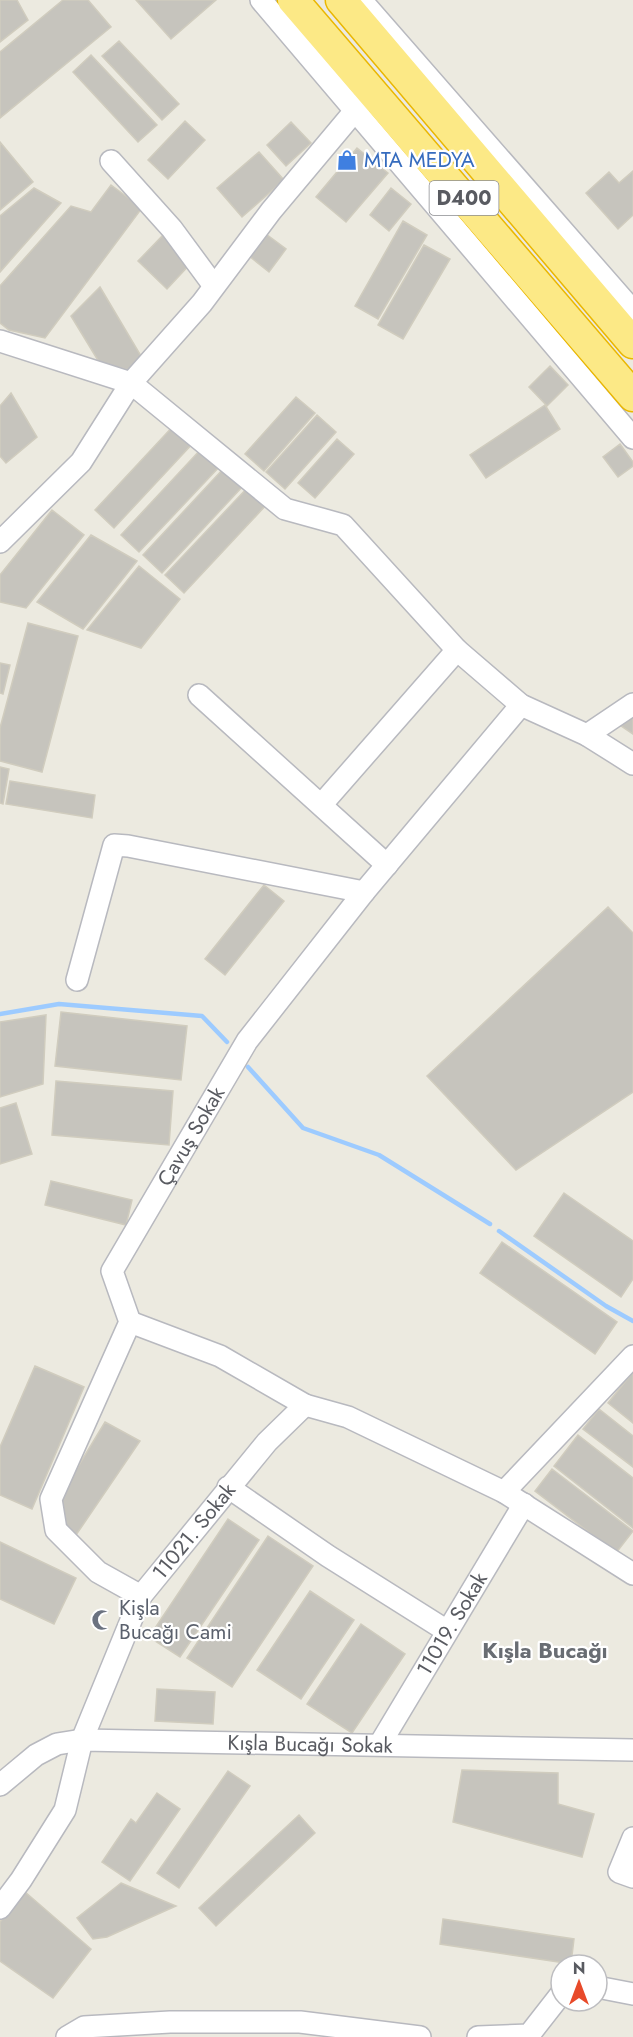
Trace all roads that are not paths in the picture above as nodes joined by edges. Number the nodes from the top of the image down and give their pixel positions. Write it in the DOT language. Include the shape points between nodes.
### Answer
graph roads {
  1 [pos="261,0"];
  2 [pos="293,0"];
  3 [pos="341,0"];
  4 [pos="361,0"];
  5 [pos="398,66"];
  6 [pos="363,100"];
  7 [pos="111,161"];
  8 [pos="214,286"];
  9 [pos="633,312"];
  10 [pos="0,341"];
  11 [pos="633,343"];
  12 [pos="131,383"];
  13 [pos="633,396"];
  14 [pos="633,438"];
  15 [pos="0,542"];
  16 [pos="457,650"];
  17 [pos="199,695"];
  18 [pos="633,704"];
  19 [pos="521,705"];
  20 [pos="587,735"];
  21 [pos="633,764"];
  22 [pos="322,804"];
  23 [pos="387,865"];
  24 [pos="364,892"];
  25 [pos="76,980"];
  26 [pos="130,1322"];
  27 [pos="628,1361"];
  28 [pos="305,1405"];
  29 [pos="228,1487"];
  30 [pos="504,1492"];
  31 [pos="524,1504"];
  32 [pos="633,1574"];
  33 [pos="141,1596"];
  34 [pos="447,1631"];
  35 [pos="82,1740"];
  36 [pos="380,1744"];
  37 [pos="633,1750"];
  38 [pos="0,1785"];
  39 [pos="633,1838"];
  40 [pos="633,1876"];
  41 [pos="0,1908"];
  42 [pos="609,1989"];
  43 [pos="633,1994"];
  44 [pos="549,2009"];
  45 [pos="360,2033"];
  46 [pos="67,2037"];
  47 [pos="420,2037"];
  48 [pos="478,2037"];
  1 -- 6 [label="street"];
  2 -- 6 [label="highway, D400"];
  3 -- 5 [label="highway, D400"];
  4 -- 9 [label="street"];
  5 -- 6 [label="highway"];
  5 -- 11 [label="highway, D400"];
  6 -- 8 [label="street"];
  6 -- 13 [label="highway, D400"];
  6 -- 14 [label="street"];
  7 -- 8 [label="street" via="172,229"];
  8 -- 12 [label="street"];
  10 -- 12 [label="street"];
  12 -- 15 [label="street" via="81,462"];
  12 -- 16 [label="street" via="285,509 343,525"];
  16 -- 19 [label="street"];
  16 -- 22 [label="street"];
  17 -- 22 [label="street"];
  18 -- 20 [label="street"];
  19 -- 20 [label="street"];
  19 -- 23 [label="street, Çavuş Sokak"];
  20 -- 21 [label="street"];
  22 -- 23 [label="street"];
  23 -- 24 [label="street, Çavuş Sokak"];
  24 -- 25 [label="street" via="114,845"];
  24 -- 26 [label="street, Çavuş Sokak" via="247,1041 112,1271"];
  26 -- 28 [label="street" via="220,1356"];
  26 -- 33 [label="street" via="51,1499 56,1530 98,1572"];
  27 -- 30 [label="street"];
  28 -- 29 [label="street, 11021. Sokak"];
  28 -- 30 [label="street" via="348,1417"];
  29 -- 33 [label="street, 11021. Sokak"];
  29 -- 34 [label="street"];
  30 -- 31 [label="street"];
  31 -- 32 [label="street"];
  31 -- 34 [label="street, 11019. Sokak"];
  33 -- 35 [label="street, 11021. Sokak"];
  34 -- 36 [label="street, 11019. Sokak"];
  35 -- 36 [label="street, Kışla Bucağı Sokak"];
  35 -- 38 [label="street, Kışla Bucağı Sokak" via="57,1743"];
  35 -- 41 [label="street, 11021. Sokak" via="65,1810"];
  36 -- 37 [label="street, Kışla Bucağı Sokak"];
  39 -- 40 [label="street" via="619,1872"];
  42 -- 43 [label="street"];
  44 -- 48 [label="street" via="529,2035"];
  45 -- 46 [label="street" via="300,2022 170,2022 84,2027"];
  45 -- 47 [label="street"];
}
